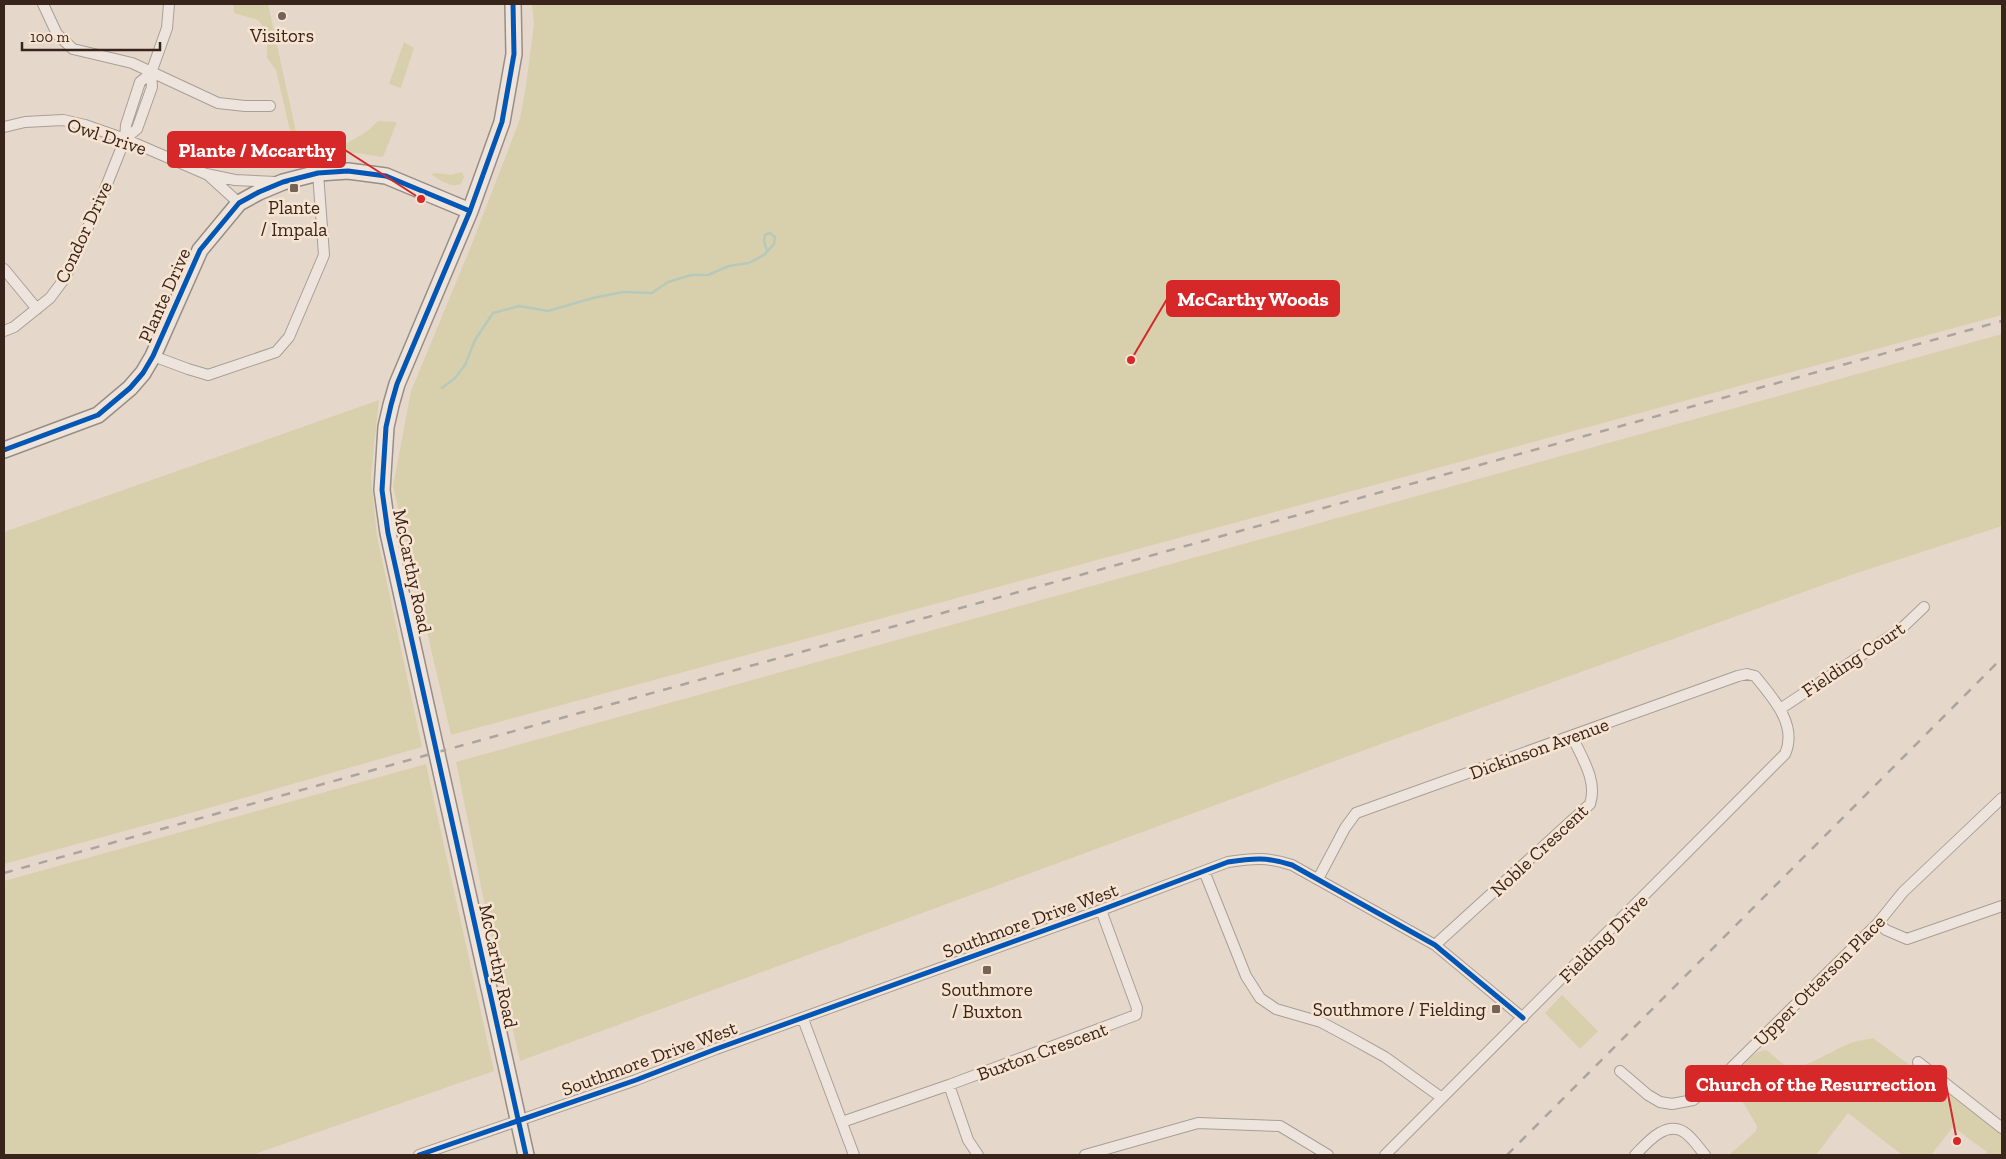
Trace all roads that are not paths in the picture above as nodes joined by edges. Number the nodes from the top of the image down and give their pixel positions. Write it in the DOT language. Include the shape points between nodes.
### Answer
graph roads {
  1 [pos="43,4"];
  2 [pos="168,4"];
  3 [pos="513,4"];
  4 [pos="151,73"];
  5 [pos="270,106"];
  6 [pos="4,127"];
  7 [pos="125,139"];
  8 [pos="318,173"];
  9 [pos="206,174"];
  10 [pos="283,182"];
  11 [pos="239,204"];
  12 [pos="470,211"];
  13 [pos="4,269"];
  14 [pos="37,309"];
  15 [pos="4,331"];
  16 [pos="153,356"];
  17 [pos="4,450"];
  18 [pos="1924,607"];
  19 [pos="1780,709"];
  20 [pos="1572,736"];
  21 [pos="2002,798"];
  22 [pos="1204,871"];
  23 [pos="1318,878"];
  24 [pos="2002,906"];
  25 [pos="1101,910"];
  26 [pos="1878,923"];
  27 [pos="1435,945"];
  28 [pos="804,1018"];
  29 [pos="1523,1018"];
  30 [pos="1918,1062"];
  31 [pos="1620,1071"];
  32 [pos="949,1085"];
  33 [pos="1442,1098"];
  34 [pos="518,1121"];
  35 [pos="842,1122"];
  36 [pos="2002,1128"];
  37 [pos="419,1155"];
  38 [pos="526,1155"];
  39 [pos="854,1155"];
  40 [pos="978,1155"];
  41 [pos="1085,1155"];
  42 [pos="1328,1155"];
  43 [pos="1385,1155"];
  44 [pos="1635,1155"];
  45 [pos="1705,1155"];
  1 -- 4 [label="street" via="57,34 73,49 132,64"];
  2 -- 4 [label="street, Condor Drive" via="167,28"];
  3 -- 12 [label="street, McCarthy Road" via="514,54 502,122"];
  4 -- 5 [label="street" via="218,102"];
  4 -- 7 [label="street, Condor Drive" via="140,82 126,125"];
  6 -- 7 [label="street, Owl Drive" via="63,120"];
  7 -- 9 [label="street, Owl Drive"];
  7 -- 14 [label="street, Condor Drive" via="65,278"];
  8 -- 10 [label="street, Plante Drive"];
  8 -- 12 [label="street, Plante Drive" via="380,174"];
  8 -- 16 [label="street" via="324,255 289,337 276,352 208,374"];
  9 -- 10 [label="street, Owl Drive" via="255,182"];
  9 -- 11 [label="street, Owl Drive"];
  10 -- 11 [label="street, Plante Drive"];
  11 -- 16 [label="street, Plante Drive" via="200,250"];
  12 -- 34 [label="street, McCarthy Road" via="391,405 386,427 382,490 388,533"];
  13 -- 14 [label="street"];
  14 -- 15 [label="street, Condor Drive" via="14,328"];
  16 -- 17 [label="street, Plante Drive" via="130,388 98,415"];
  18 -- 19 [label="street, Fielding Court" via="1901,629"];
  19 -- 20 [label="street, Dickinson Avenue" via="1755,676 1747,674"];
  19 -- 29 [label="street, Fielding Drive" via="1790,732 1785,754"];
  20 -- 23 [label="street, Dickinson Avenue" via="1356,813"];
  20 -- 27 [label="street, Noble Crescent" via="1593,783 1590,804"];
  21 -- 26 [label="street, Upper Otterson Place" via="1903,892"];
  22 -- 23 [label="street, Southmore Drive West" via="1228,862 1272,859"];
  22 -- 25 [label="street, Southmore Drive West"];
  22 -- 33 [label="street" via="1246,976 1260,998 1276,1009 1321,1022 1349,1037 1385,1057"];
  23 -- 27 [label="street, Southmore Drive West"];
  24 -- 26 [label="street" via="1907,939"];
  25 -- 28 [label="street, Southmore Drive West"];
  25 -- 32 [label="street, Buxton Crescent" via="1137,1008 1136,1015"];
  26 -- 31 [label="street, Upper Otterson Place" via="1726,1074 1693,1100 1672,1104 1660,1102"];
  27 -- 29 [label="street, Southmore Drive West"];
  28 -- 34 [label="street, Southmore Drive West"];
  28 -- 35 [label="street"];
  29 -- 33 [label="street, Fielding Drive"];
  30 -- 36 [label="street"];
  32 -- 35 [label="street, Buxton Crescent"];
  32 -- 40 [label="street" via="968,1140"];
  33 -- 43 [label="street, Fielding Drive"];
  34 -- 37 [label="street, Southmore Drive West"];
  34 -- 38 [label="street, McCarthy Road"];
  35 -- 39 [label="street"];
  41 -- 42 [label="street" via="1198,1123 1280,1126"];
  44 -- 45 [label="street" via="1665,1130 1684,1132"];
}
